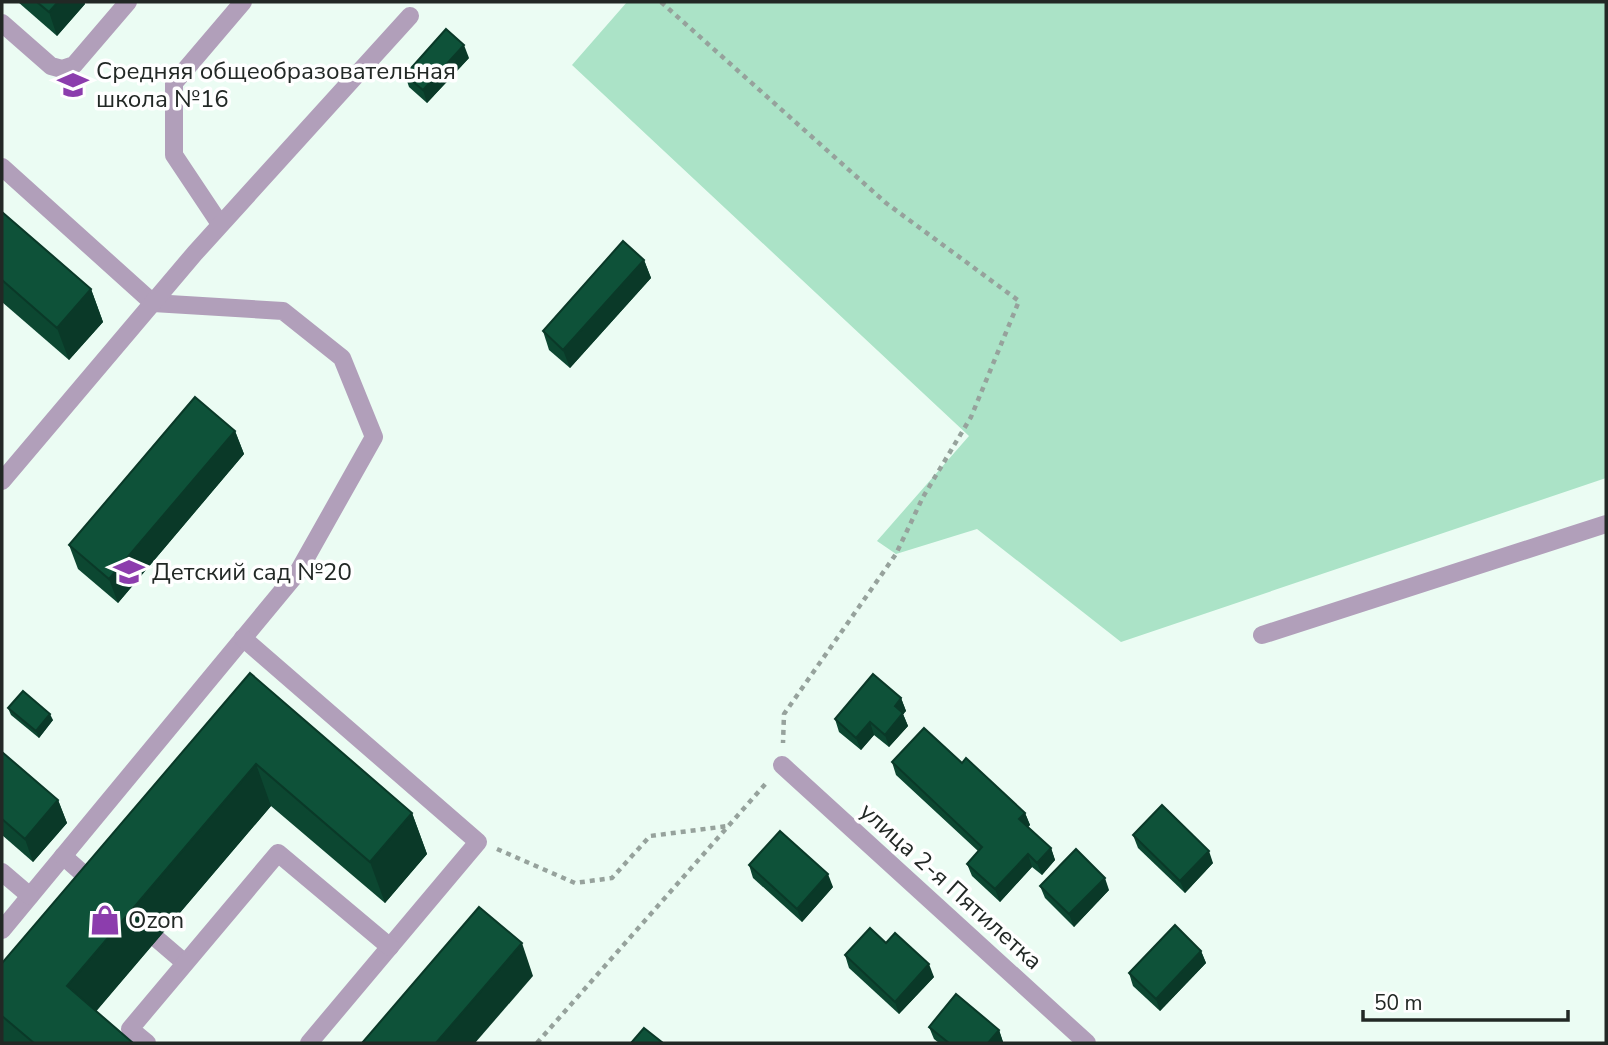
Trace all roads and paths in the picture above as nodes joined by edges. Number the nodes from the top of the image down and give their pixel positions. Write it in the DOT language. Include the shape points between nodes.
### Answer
graph roads {
  1 [pos="128,2"];
  2 [pos="243,2"];
  3 [pos="661,2"];
  4 [pos="410,16"];
  5 [pos="2,23"];
  6 [pos="2,167"];
  7 [pos="220,224"];
  8 [pos="153,303"];
  9 [pos="2,481"];
  10 [pos="1606,524"];
  11 [pos="1262,635"];
  12 [pos="243,638"];
  13 [pos="782,765"];
  14 [pos="729,826"];
  15 [pos="478,842"];
  16 [pos="63,856"];
  17 [pos="2,872"];
  18 [pos="30,896"];
  19 [pos="109,897"];
  20 [pos="2,930"];
  21 [pos="157,939"];
  22 [pos="390,947"];
  23 [pos="185,963"];
  24 [pos="147,1043"];
  25 [pos="309,1043"];
  26 [pos="537,1043"];
  27 [pos="1087,1043"];
  1 -- 5 [label="street" via="74,65 62,69 51,66"];
  2 -- 7 [label="street" via="174,83 174,155"];
  3 -- 13 [label="path" via="886,203 1019,301 971,417 923,497 896,554 784,714"];
  4 -- 7 [label="street"];
  6 -- 8 [label="street"];
  7 -- 8 [label="street"];
  8 -- 9 [label="street"];
  8 -- 12 [label="street" via="283,311 342,358 373,437 298,572"];
  10 -- 11 [label="street"];
  12 -- 15 [label="street"];
  12 -- 16 [label="street"];
  13 -- 14 [label="path"];
  13 -- 27 [label="street, улица 2-я Пятилетка"];
  14 -- 15 [label="path" via="650,836 612,878 575,883"];
  14 -- 26 [label="path"];
  15 -- 22 [label="street"];
  16 -- 18 [label="street"];
  16 -- 19 [label="street"];
  17 -- 18 [label="street"];
  18 -- 20 [label="street"];
  21 -- 23 [label="street"];
  22 -- 23 [label="street" via="278,853"];
  22 -- 25 [label="street"];
  23 -- 24 [label="street" via="130,1029"];
}
